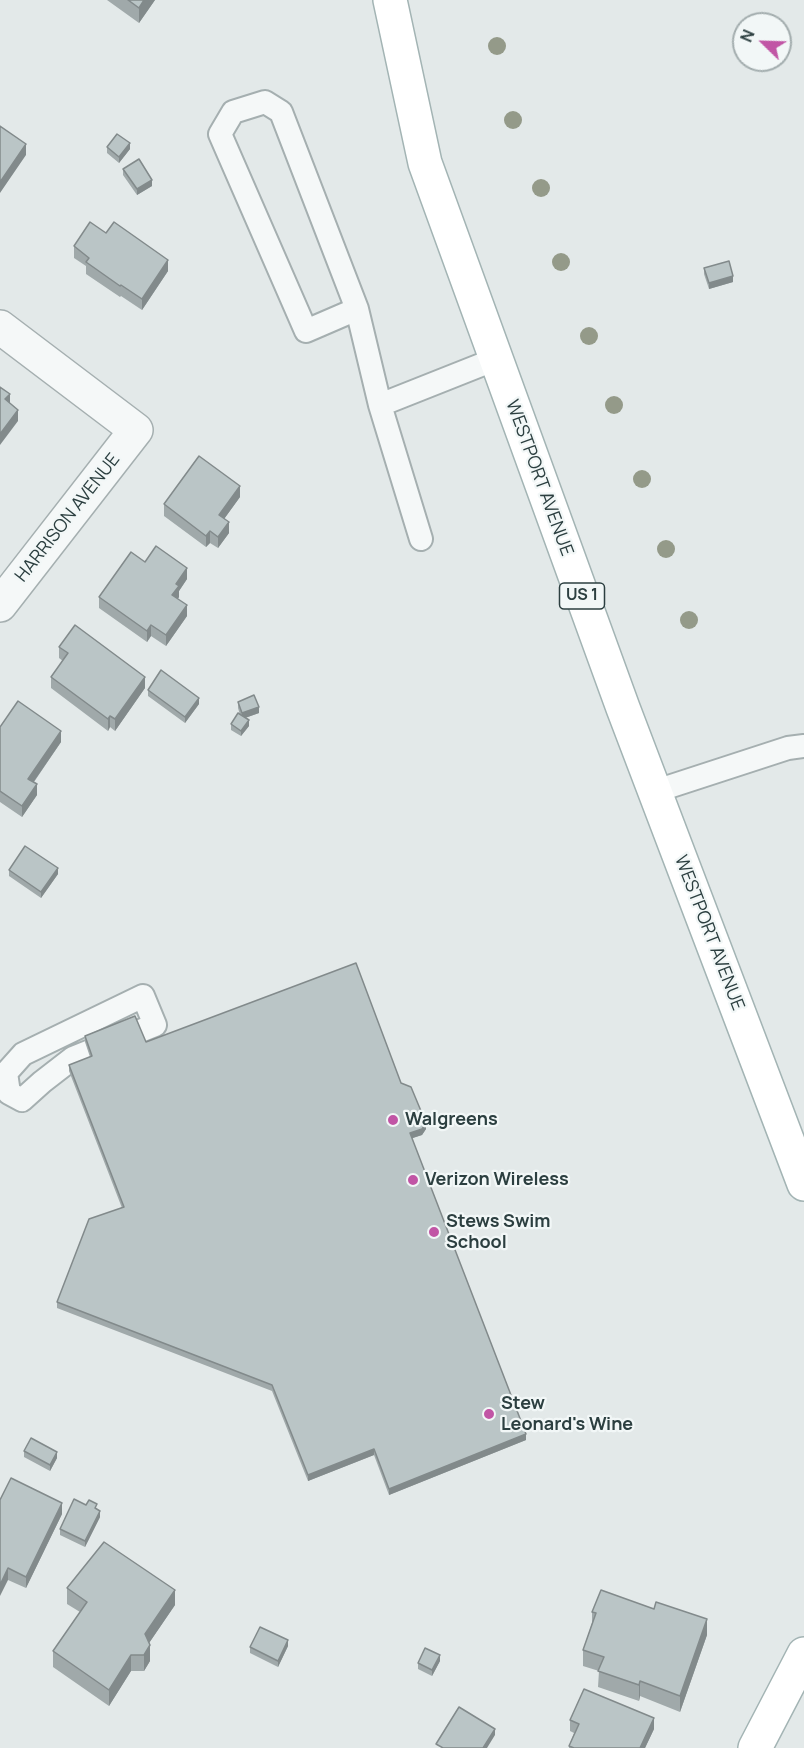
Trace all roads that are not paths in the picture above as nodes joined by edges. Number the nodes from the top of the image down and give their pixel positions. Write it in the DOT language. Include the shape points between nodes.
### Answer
graph roads {
  1 [pos="390,0"];
  2 [pos="357,309"];
  3 [pos="0,327"];
  4 [pos="496,359"];
  5 [pos="380,405"];
  6 [pos="421,539"];
  7 [pos="0,605"];
  8 [pos="804,746"];
  9 [pos="656,791"];
  10 [pos="143,996"];
  11 [pos="804,1184"];
  12 [pos="804,1654"];
  13 [pos="760,1746"];
  1 -- 4 [label="main road, WESTPORT AVENUE / US 1" via="425,164"];
  2 -- 2 [label="lane" via="281,112 265,102 232,111 220,134 306,331"];
  2 -- 5 [label="lane"];
  3 -- 7 [label="street, HARRISON AVENUE" via="136,430"];
  4 -- 5 [label="lane"];
  4 -- 9 [label="main road, WESTPORT AVENUE / US 1"];
  5 -- 6 [label="lane"];
  8 -- 9 [label="lane"];
  9 -- 11 [label="main road, WESTPORT AVENUE / US 1"];
  10 -- 10 [label="lane" via="155,1025 73,1058 22,1100 9,1093 6,1073 24,1054"];
  12 -- 13 [label="main road"];
}
